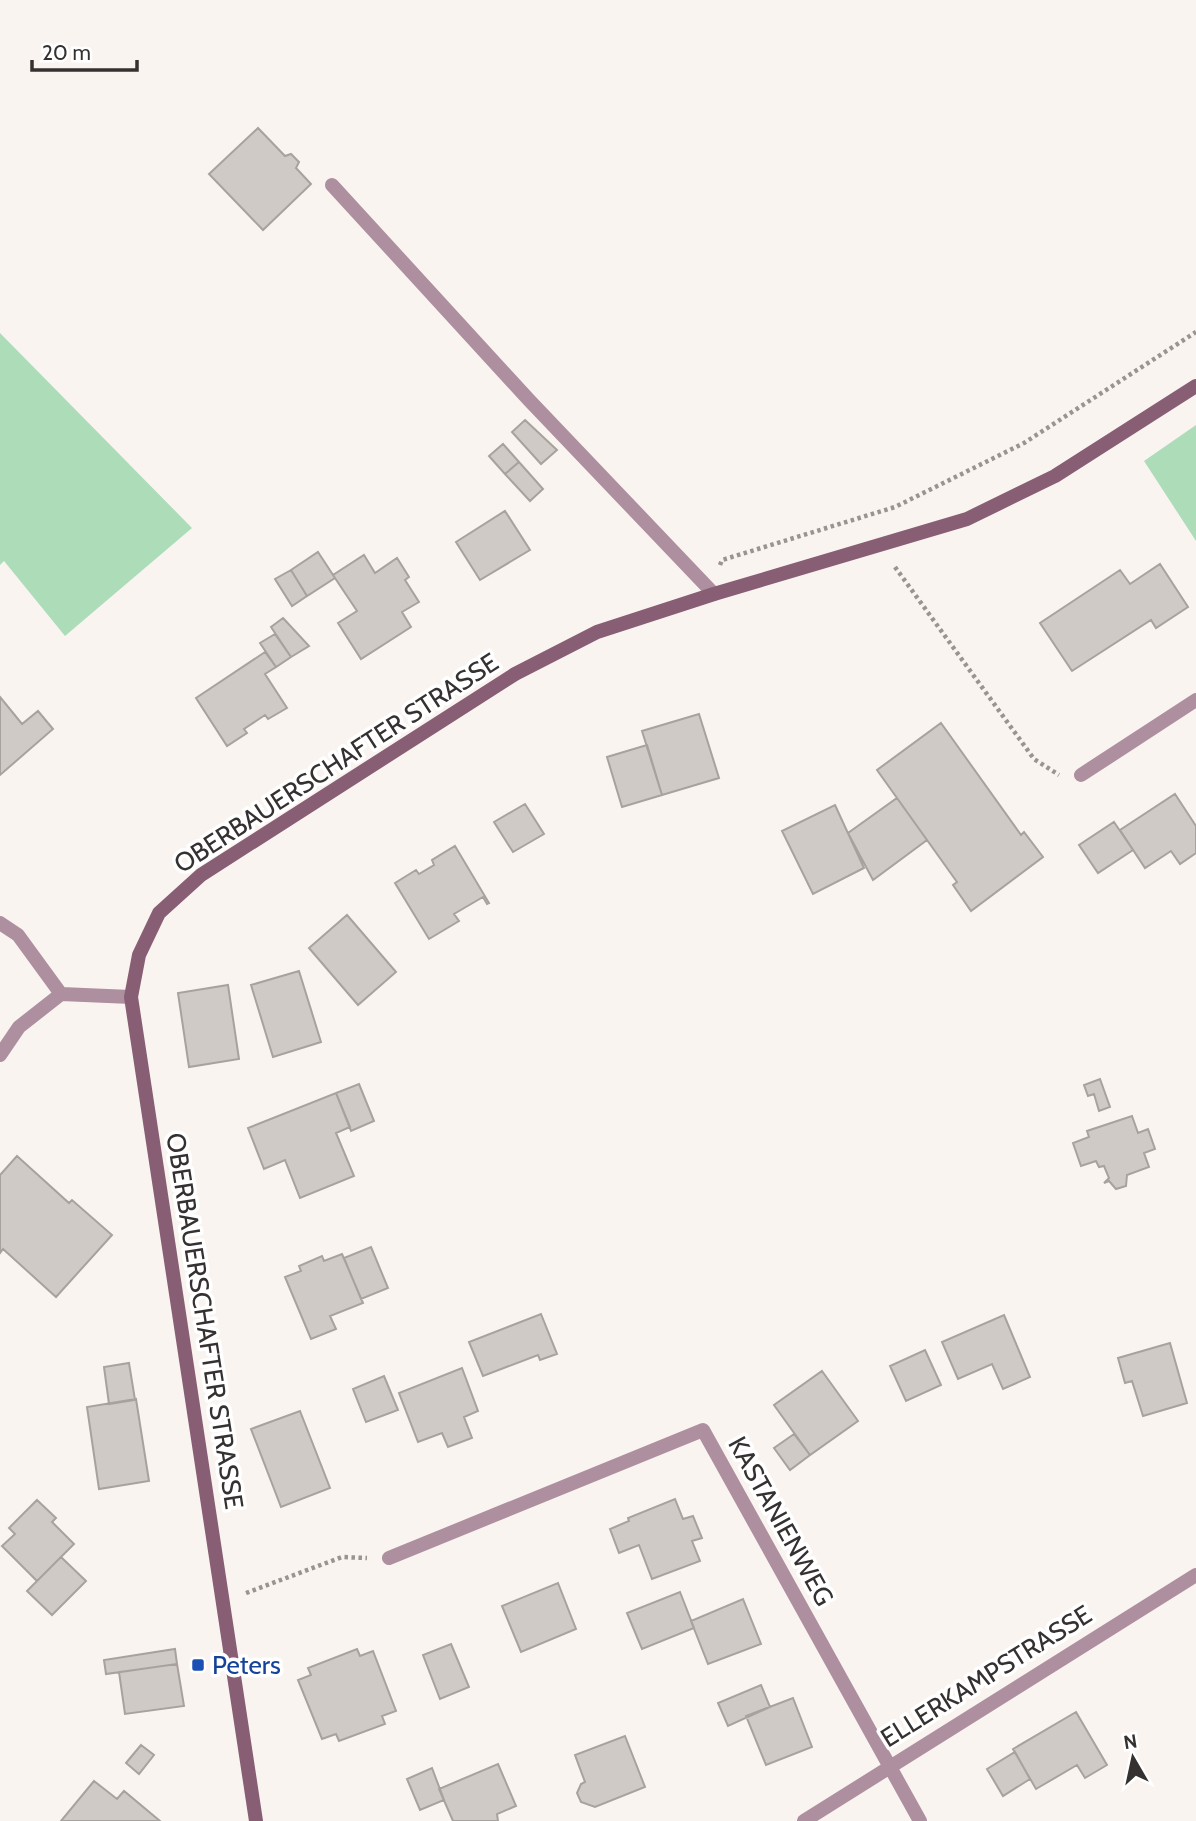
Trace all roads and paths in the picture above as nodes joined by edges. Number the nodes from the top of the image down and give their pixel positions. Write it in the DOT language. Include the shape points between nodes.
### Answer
graph roads {
  1 [pos="332,185"];
  2 [pos="1196,332"];
  3 [pos="1196,386"];
  4 [pos="881,547"];
  5 [pos="714,593"];
  6 [pos="1196,700"];
  7 [pos="1081,775"];
  8 [pos="0,923"];
  9 [pos="61,994"];
  10 [pos="131,997"];
  11 [pos="0,1055"];
  12 [pos="389,1558"];
  13 [pos="1196,1574"];
  14 [pos="222,1602"];
  15 [pos="890,1765"];
  16 [pos="256,1821"];
  17 [pos="804,1821"];
  18 [pos="920,1821"];
  1 -- 5 [label="street"];
  2 -- 5 [label="path" via="1024,443 895,507 722,560"];
  3 -- 4 [label="main road, OBERBAUERSCHAFTER STRASSE" via="1055,476 967,519"];
  4 -- 5 [label="main road, OBERBAUERSCHAFTER STRASSE"];
  4 -- 7 [label="path" via="1034,759 1056,775"];
  5 -- 10 [label="main road, OBERBAUERSCHAFTER STRASSE" via="597,632 515,674 201,875 159,913 139,955"];
  6 -- 7 [label="street"];
  8 -- 9 [label="street" via="19,935"];
  9 -- 10 [label="street"];
  9 -- 11 [label="street" via="19,1027"];
  10 -- 14 [label="main road, OBERBAUERSCHAFTER STRASSE"];
  12 -- 14 [label="path" via="342,1557"];
  12 -- 15 [label="street, KASTANIENWEG" via="703,1430"];
  13 -- 15 [label="street, ELLERKAMPSTRASSE"];
  14 -- 16 [label="main road, OBERBAUERSCHAFTER STRASSE"];
  15 -- 17 [label="street, ELLERKAMPSTRASSE"];
  15 -- 18 [label="street, KASTANIENWEG"];
}
